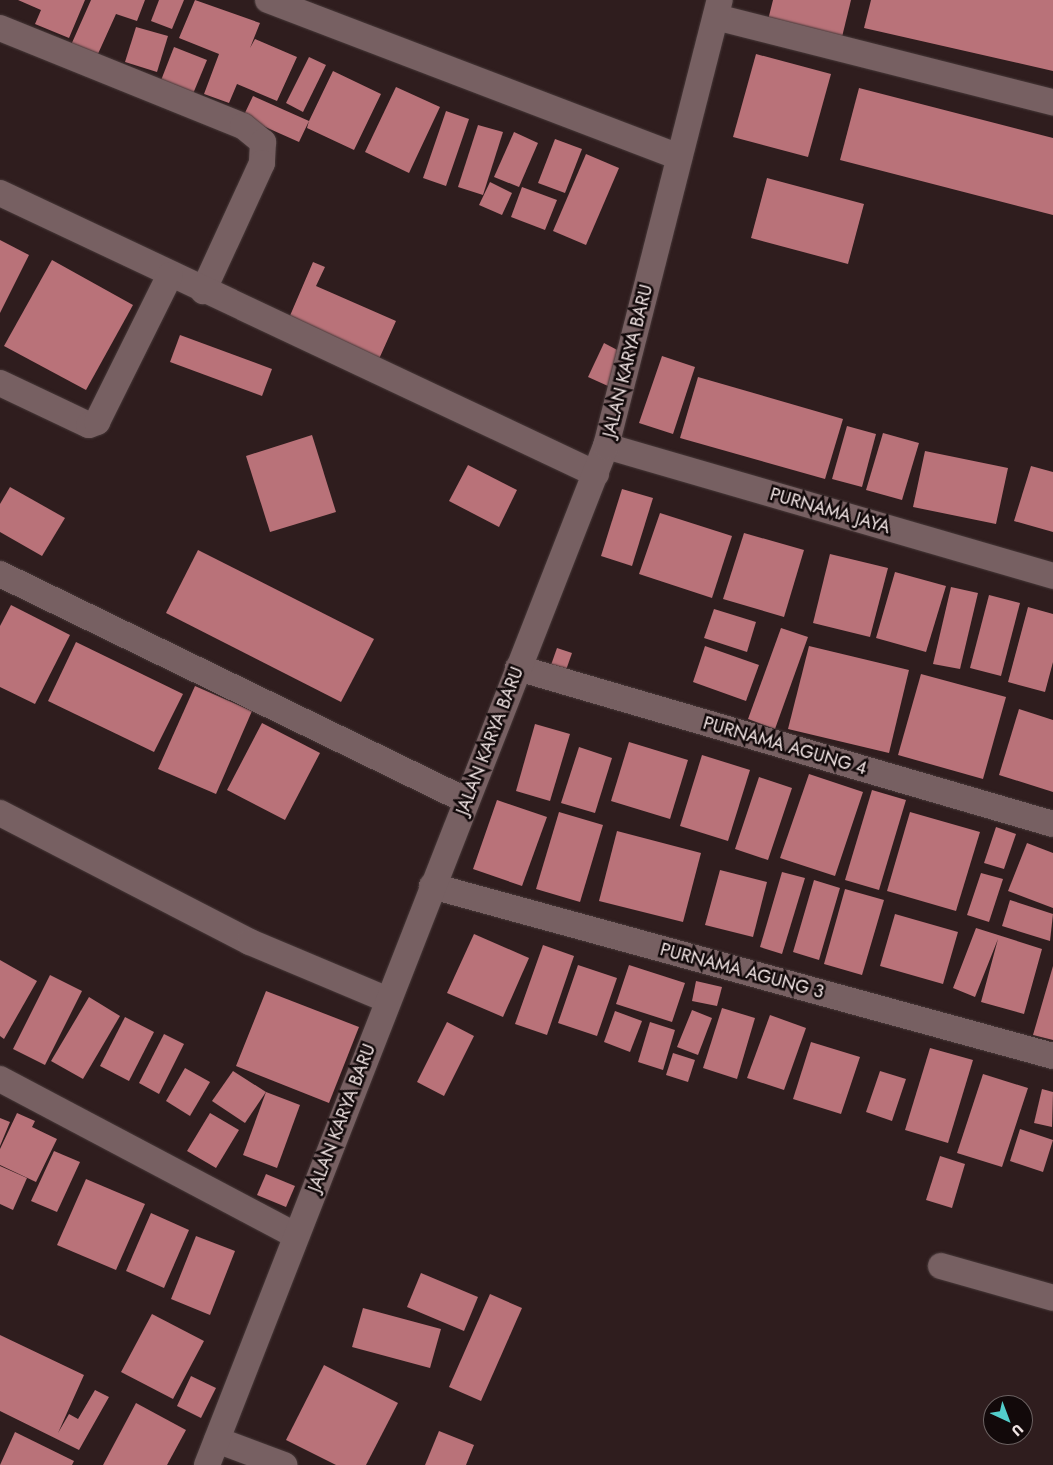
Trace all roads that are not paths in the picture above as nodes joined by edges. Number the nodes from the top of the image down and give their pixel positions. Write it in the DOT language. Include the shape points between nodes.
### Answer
graph roads {
  1 [pos="268,0"];
  2 [pos="718,9"];
  3 [pos="0,28"];
  4 [pos="1053,102"];
  5 [pos="679,157"];
  6 [pos="0,193"];
  7 [pos="170,275"];
  8 [pos="203,291"];
  9 [pos="0,383"];
  10 [pos="606,446"];
  11 [pos="596,474"];
  12 [pos="0,574"];
  13 [pos="1053,576"];
  14 [pos="518,668"];
  15 [pos="468,801"];
  16 [pos="0,814"];
  17 [pos="1053,824"];
  18 [pos="432,886"];
  19 [pos="388,1000"];
  20 [pos="1053,1056"];
  21 [pos="0,1079"];
  22 [pos="296,1236"];
  23 [pos="941,1266"];
  24 [pos="1053,1298"];
  25 [pos="217,1440"];
  26 [pos="207,1465"];
  27 [pos="284,1465"];
  1 -- 5 [label="street"];
  2 -- 4 [label="street"];
  2 -- 5 [label="street, JALAN KARYA BARU"];
  3 -- 8 [label="street" via="243,126 263,142 262,163"];
  5 -- 10 [label="street, JALAN KARYA BARU"];
  6 -- 7 [label="street"];
  7 -- 8 [label="street"];
  7 -- 9 [label="street" via="98,422 88,425"];
  8 -- 11 [label="street"];
  10 -- 11 [label="street, JALAN KARYA BARU"];
  10 -- 13 [label="street, PURNAMA JAYA"];
  11 -- 14 [label="street, JALAN KARYA BARU"];
  12 -- 15 [label="street"];
  14 -- 15 [label="street, JALAN KARYA BARU"];
  14 -- 17 [label="street, PURNAMA AGUNG 4"];
  15 -- 18 [label="street, JALAN KARYA BARU"];
  16 -- 19 [label="street" via="250,942"];
  18 -- 19 [label="street, JALAN KARYA BARU"];
  18 -- 20 [label="street, PURNAMA AGUNG 3"];
  19 -- 22 [label="street, JALAN KARYA BARU"];
  21 -- 22 [label="street"];
  22 -- 25 [label="street, JALAN KARYA BARU"];
  23 -- 24 [label="street"];
  25 -- 26 [label="street, JALAN KARYA BARU"];
  25 -- 27 [label="street"];
}
